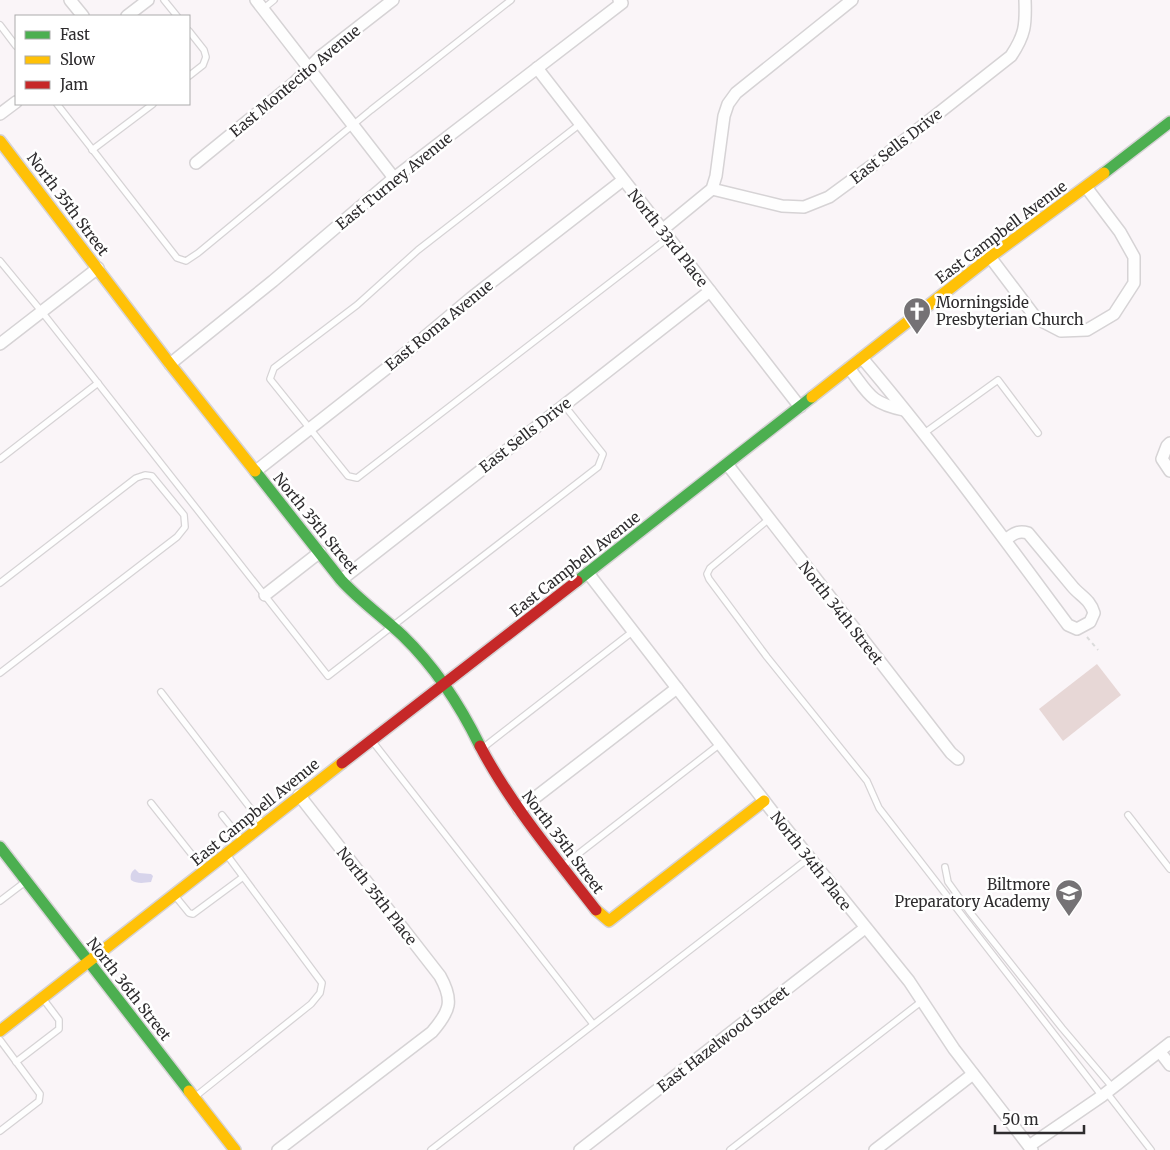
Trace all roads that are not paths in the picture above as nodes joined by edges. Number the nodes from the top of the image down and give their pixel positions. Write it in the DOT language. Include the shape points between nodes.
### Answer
graph roads {
  1 [pos="70,0"];
  2 [pos="148,0"];
  3 [pos="164,0"];
  4 [pos="274,0"];
  5 [pos="393,0"];
  6 [pos="511,0"];
  7 [pos="852,0"];
  8 [pos="1025,0"];
  9 [pos="620,2"];
  10 [pos="259,5"];
  11 [pos="82,15"];
  12 [pos="128,15"];
  13 [pos="176,15"];
  14 [pos="0,25"];
  15 [pos="190,33"];
  16 [pos="15,45"];
  17 [pos="308,67"];
  18 [pos="537,68"];
  19 [pos="190,75"];
  20 [pos="15,103"];
  21 [pos="58,105"];
  22 [pos="152,105"];
  23 [pos="0,114"];
  24 [pos="1170,122"];
  25 [pos="580,124"];
  26 [pos="353,125"];
  27 [pos="0,141"];
  28 [pos="92,150"];
  29 [pos="196,163"];
  30 [pos="394,178"];
  31 [pos="622,180"];
  32 [pos="1086,188"];
  33 [pos="712,189"];
  34 [pos="665,234"];
  35 [pos="990,258"];
  36 [pos="0,261"];
  37 [pos="98,268"];
  38 [pos="710,292"];
  39 [pos="42,312"];
  40 [pos="0,344"];
  41 [pos="862,358"];
  42 [pos="170,364"];
  43 [pos="849,368"];
  44 [pos="98,383"];
  45 [pos="891,392"];
  46 [pos="879,402"];
  47 [pos="564,404"];
  48 [pos="800,407"];
  49 [pos="904,410"];
  50 [pos="310,429"];
  51 [pos="1038,433"];
  52 [pos="923,434"];
  53 [pos="1170,443"];
  54 [pos="0,459"];
  55 [pos="727,464"];
  56 [pos="1170,470"];
  57 [pos="256,472"];
  58 [pos="769,519"];
  59 [pos="1005,540"];
  60 [pos="320,552"];
  61 [pos="588,573"];
  62 [pos="341,580"];
  63 [pos="0,583"];
  64 [pos="265,595"];
  65 [pos="392,626"];
  66 [pos="632,632"];
  67 [pos="0,673"];
  68 [pos="442,685"];
  69 [pos="677,688"];
  70 [pos="161,692"];
  71 [pos="371,739"];
  72 [pos="720,744"];
  73 [pos="482,748"];
  74 [pos="958,759"];
  75 [pos="299,795"];
  76 [pos="764,801"];
  77 [pos="152,803"];
  78 [pos="519,810"];
  79 [pos="1128,815"];
  80 [pos="222,816"];
  81 [pos="263,824"];
  82 [pos="242,841"];
  83 [pos="1,850"];
  84 [pos="227,854"];
  85 [pos="809,858"];
  86 [pos="562,866"];
  87 [pos="945,867"];
  88 [pos="1170,869"];
  89 [pos="205,871"];
  90 [pos="243,877"];
  91 [pos="26,881"];
  92 [pos="175,895"];
  93 [pos="0,901"];
  94 [pos="865,928"];
  95 [pos="89,962"];
  96 [pos="42,998"];
  97 [pos="922,1001"];
  98 [pos="593,1024"];
  99 [pos="0,1031"];
  100 [pos="0,1040"];
  101 [pos="1170,1044"];
  102 [pos="1160,1052"];
  103 [pos="16,1062"];
  104 [pos="1170,1065"];
  105 [pos="973,1074"];
  106 [pos="1107,1092"];
  107 [pos="194,1098"];
  108 [pos="0,1131"];
  109 [pos="1028,1149"];
  110 [pos="234,1150"];
  111 [pos="278,1150"];
  112 [pos="431,1150"];
  113 [pos="580,1150"];
  114 [pos="730,1150"];
  115 [pos="875,1150"];
  116 [pos="1151,1150"];
  1 -- 11 [label="street"];
  2 -- 12 [label="street"];
  3 -- 13 [label="lane"];
  4 -- 10 [label="lane"];
  5 -- 17 [label="street, East Montecito Avenue"];
  6 -- 26 [label="lane"];
  7 -- 33 [label="street" via="736,93 724,116"];
  8 -- 33 [label="street, East Sells Drive" via="1026,19 1021,40 1011,56 829,197 804,206 782,206"];
  9 -- 18 [label="street, East Turney Avenue"];
  10 -- 17 [label="street"];
  14 -- 16 [label="lane"];
  15 -- 19 [label="lane" via="206,57 203,65"];
  17 -- 26 [label="street"];
  17 -- 29 [label="street, East Montecito Avenue" via="294,84"];
  18 -- 25 [label="street, North 33rd Place"];
  18 -- 30 [label="street, East Turney Avenue"];
  20 -- 23 [label="street"];
  21 -- 28 [label="lane"];
  22 -- 28 [label="lane"];
  24 -- 32 [label="street, East Campbell Avenue"];
  25 -- 31 [label="street, North 33rd Place"];
  25 -- 50 [label="lane" via="274,368 270,379"];
  26 -- 28 [label="lane" via="186,261 177,258"];
  26 -- 30 [label="street"];
  27 -- 37 [label="street, North 35th Street"];
  30 -- 42 [label="street, East Turney Avenue"];
  31 -- 34 [label="street, North 33rd Place"];
  31 -- 50 [label="street, East Roma Avenue"];
  32 -- 35 [label="street, East Campbell Avenue"];
  32 -- 35 [label="street" via="1120,232 1134,257 1134,283 1114,314 1087,330 1061,331 1036,318"];
  33 -- 34 [label="street"];
  34 -- 38 [label="street, North 33rd Place"];
  34 -- 50 [label="lane" via="358,478 348,476"];
  35 -- 41 [label="street, East Campbell Avenue"];
  36 -- 39 [label="lane"];
  37 -- 39 [label="street"];
  37 -- 42 [label="street, North 35th Street"];
  38 -- 47 [label="street, East Sells Drive"];
  38 -- 48 [label="street, North 33rd Place"];
  39 -- 40 [label="street"];
  39 -- 44 [label="lane"];
  41 -- 43 [label="street, East Campbell Avenue"];
  41 -- 45 [label="street"];
  42 -- 57 [label="street, North 35th Street"];
  43 -- 46 [label="street" via="872,398"];
  43 -- 48 [label="street, East Campbell Avenue"];
  44 -- 54 [label="lane"];
  44 -- 64 [label="lane"];
  45 -- 46 [label="street"];
  45 -- 49 [label="street"];
  46 -- 49 [label="street"];
  47 -- 62 [label="street, East Sells Drive"];
  47 -- 65 [label="lane" via="603,454 598,467"];
  48 -- 55 [label="street, East Campbell Avenue"];
  49 -- 52 [label="street"];
  50 -- 57 [label="street, East Roma Avenue"];
  51 -- 52 [label="lane" via="998,380"];
  52 -- 59 [label="street"];
  53 -- 56 [label="street" via="1162,459"];
  55 -- 58 [label="street, North 34th Street"];
  55 -- 61 [label="street, East Campbell Avenue"];
  57 -- 60 [label="street, North 35th Street"];
  58 -- 74 [label="street, North 34th Street"];
  58 -- 106 [label="lane" via="710,568 709,579 867,781 879,808"];
  59 -- 59 [label="street" via="1068,625 1077,629 1090,622 1094,613 1092,604 1074,588 1028,533 1014,533"];
  60 -- 62 [label="street, North 35th Street"];
  60 -- 64 [label="street"];
  61 -- 66 [label="street, North 34th Place"];
  61 -- 68 [label="street, East Campbell Avenue"];
  62 -- 65 [label="street, North 35th Street"];
  63 -- 67 [label="lane" via="136,478 152,476 184,515 185,527 177,537"];
  64 -- 65 [label="lane" via="328,676"];
  65 -- 68 [label="street, North 35th Street" via="416,650"];
  66 -- 69 [label="street, North 34th Place"];
  66 -- 73 [label="lane"];
  68 -- 71 [label="street, East Campbell Avenue"];
  68 -- 73 [label="street, North 35th Street"];
  69 -- 72 [label="street, North 34th Place"];
  69 -- 78 [label="street"];
  70 -- 81 [label="lane"];
  71 -- 75 [label="street, East Campbell Avenue"];
  71 -- 98 [label="lane"];
  72 -- 76 [label="street, North 34th Place"];
  72 -- 86 [label="lane"];
  73 -- 78 [label="street, North 35th Street" via="494,773"];
  75 -- 81 [label="street, East Campbell Avenue"];
  75 -- 111 [label="street, North 35th Place" via="440,976 449,999 446,1016 432,1032"];
  76 -- 85 [label="street, North 34th Place"];
  76 -- 86 [label="street, North 35th Street" via="608,921"];
  77 -- 89 [label="lane"];
  78 -- 86 [label="street, North 35th Street"];
  79 -- 88 [label="lane"];
  80 -- 82 [label="lane"];
  81 -- 82 [label="street, East Campbell Avenue"];
  82 -- 84 [label="street, East Campbell Avenue"];
  83 -- 91 [label="street, North 36th Street"];
  84 -- 89 [label="street, East Campbell Avenue"];
  84 -- 90 [label="lane"];
  85 -- 94 [label="street, North 34th Place"];
  85 -- 98 [label="lane"];
  87 -- 106 [label="lane" via="948,882 1062,1028"];
  89 -- 92 [label="street, East Campbell Avenue"];
  90 -- 92 [label="lane" via="193,914"];
  90 -- 107 [label="lane" via="322,983 320,994"];
  91 -- 93 [label="lane"];
  91 -- 95 [label="street, North 36th Street"];
  92 -- 95 [label="street, East Campbell Avenue"];
  94 -- 97 [label="street, North 34th Place"];
  94 -- 113 [label="street, East Hazelwood Street"];
  95 -- 96 [label="street, East Campbell Avenue"];
  95 -- 107 [label="street, North 36th Street"];
  96 -- 99 [label="street, East Campbell Avenue"];
  96 -- 103 [label="lane" via="59,1020 59,1029"];
  97 -- 105 [label="street, North 34th Place"];
  97 -- 114 [label="lane"];
  98 -- 112 [label="lane"];
  100 -- 103 [label="lane"];
  101 -- 102 [label="street"];
  102 -- 104 [label="street"];
  102 -- 106 [label="street"];
  103 -- 108 [label="lane" via="40,1094 39,1101"];
  105 -- 109 [label="street, North 34th Place"];
  105 -- 115 [label="street"];
  106 -- 109 [label="street"];
  106 -- 116 [label="lane"];
  107 -- 110 [label="street, North 36th Street"];
}
